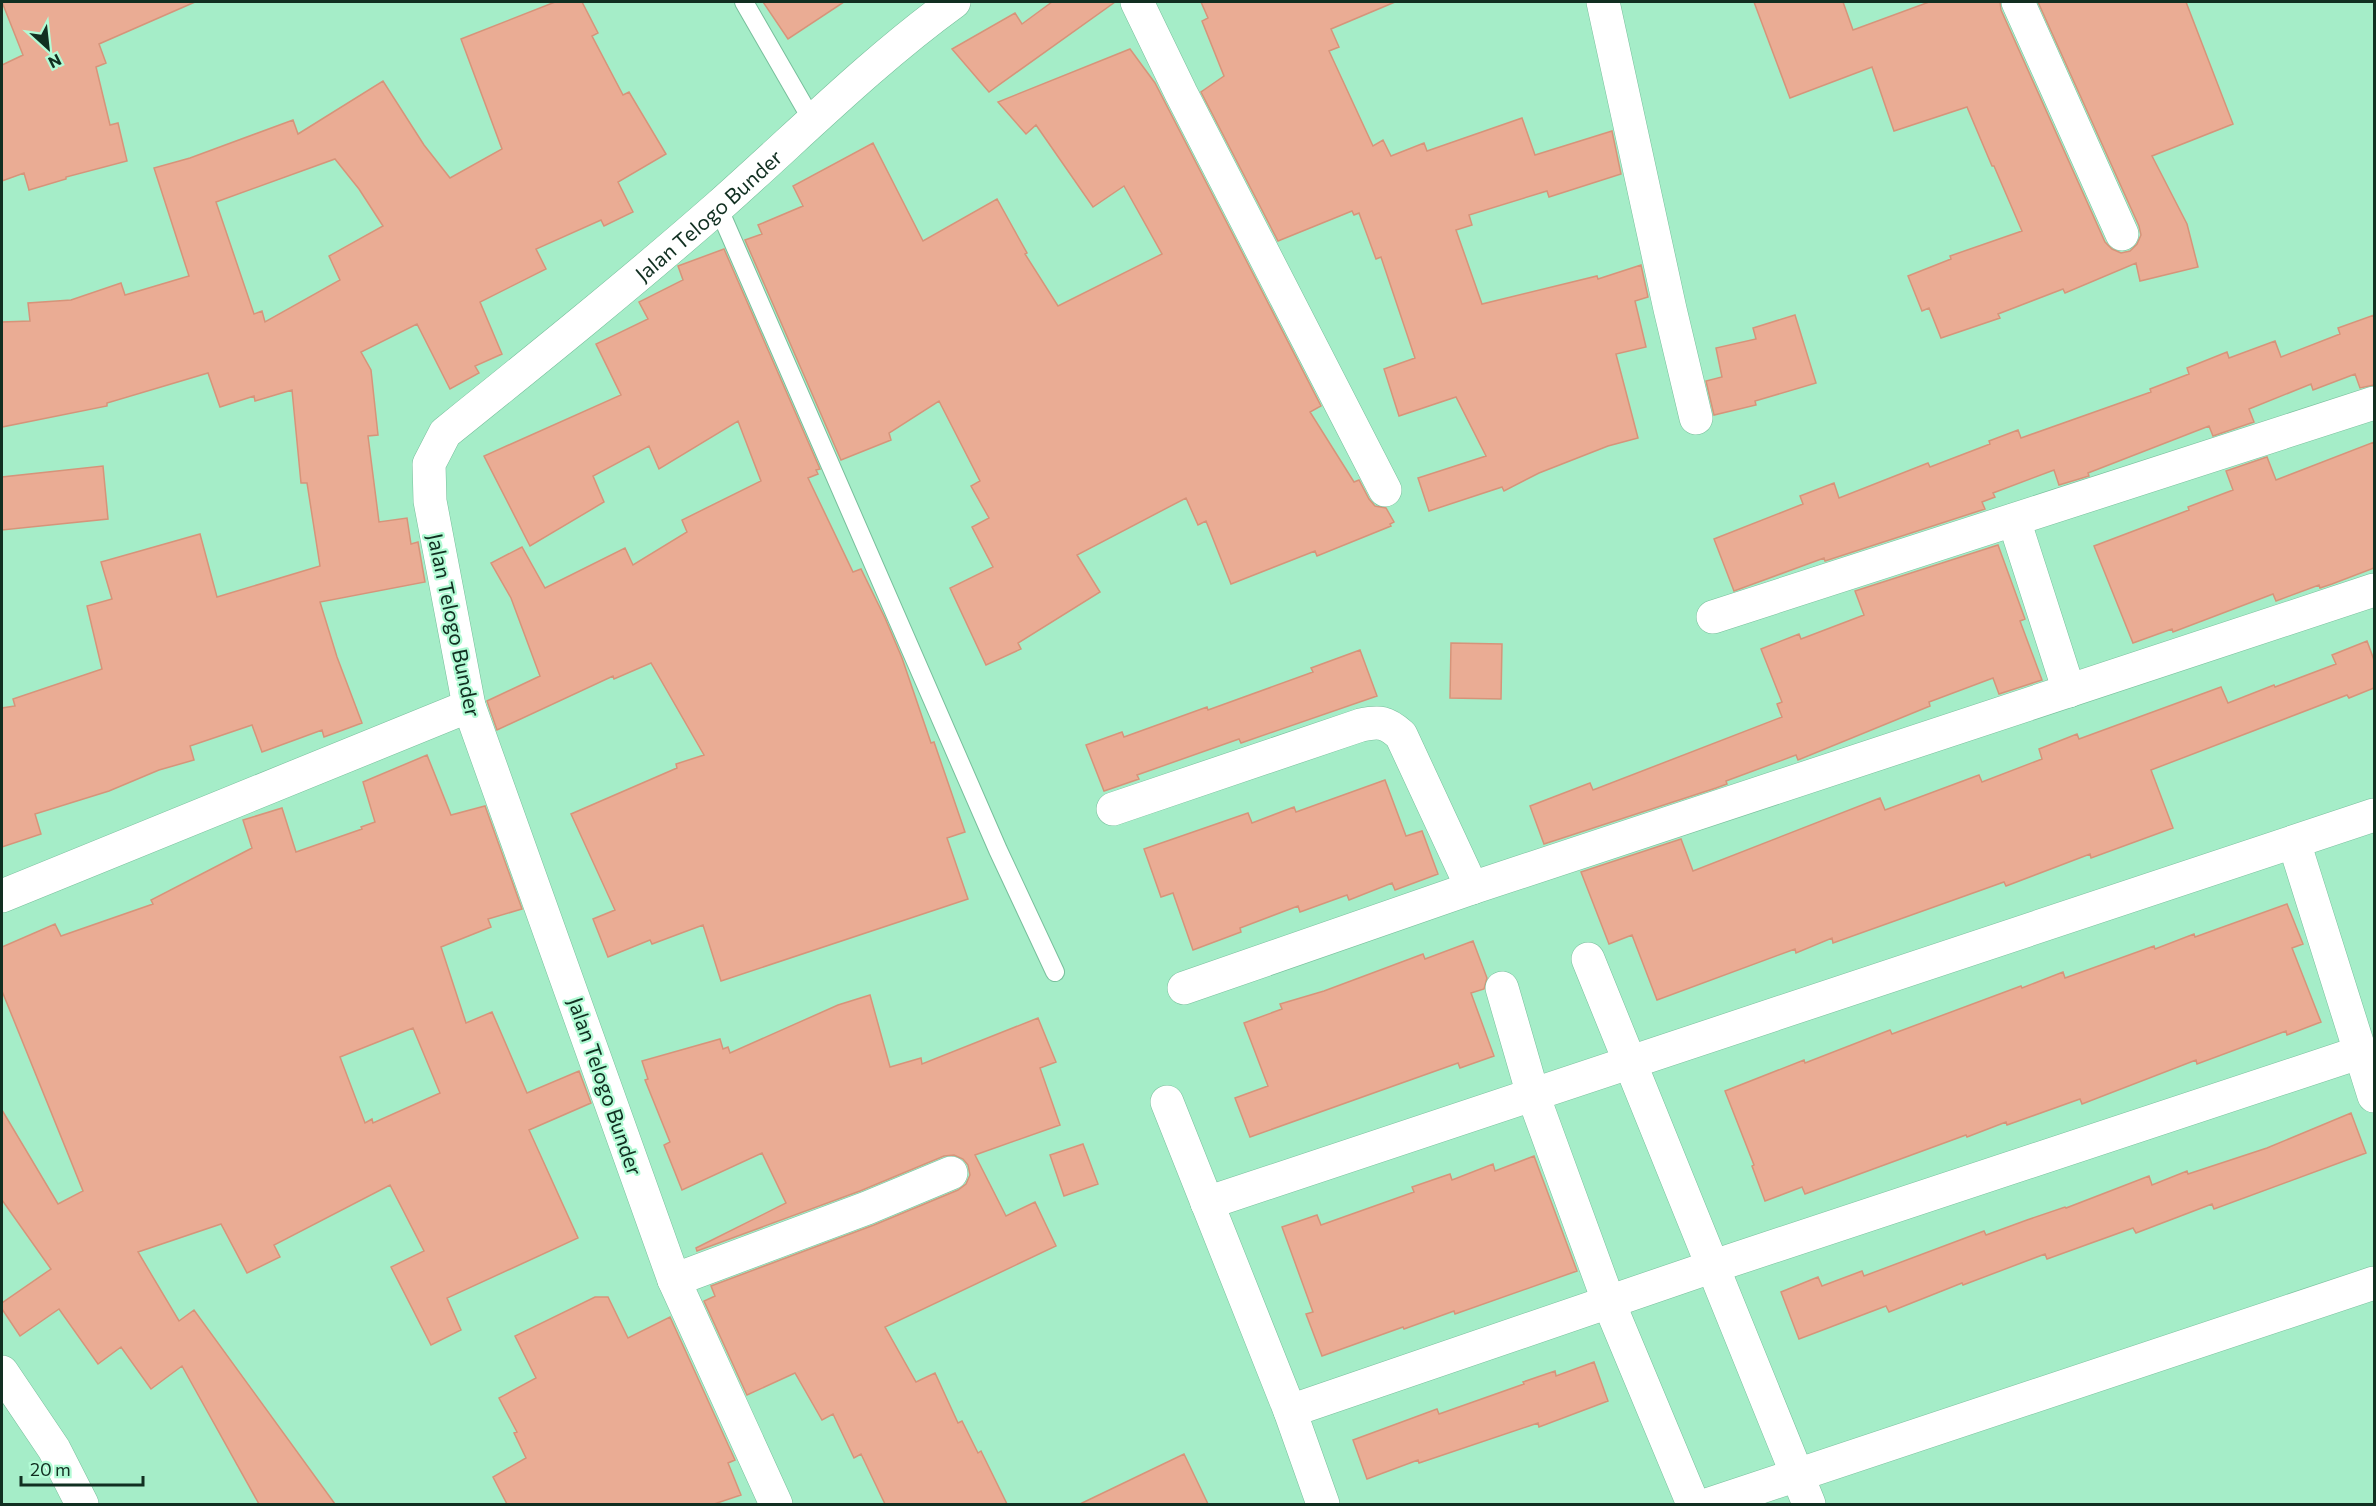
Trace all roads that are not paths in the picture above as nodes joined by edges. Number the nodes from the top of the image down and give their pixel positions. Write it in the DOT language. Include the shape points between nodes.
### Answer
graph roads {
  1 [pos="744,2"];
  2 [pos="954,2"];
  3 [pos="1137,2"];
  4 [pos="1603,2"];
  5 [pos="2018,2"];
  6 [pos="812,120"];
  7 [pos="718,207"];
  8 [pos="2122,234"];
  9 [pos="2374,403"];
  10 [pos="1696,418"];
  11 [pos="1385,490"];
  12 [pos="2014,520"];
  13 [pos="2374,590"];
  14 [pos="1713,617"];
  15 [pos="2069,691"];
  16 [pos="469,706"];
  17 [pos="1113,809"];
  18 [pos="2374,815"];
  19 [pos="2294,842"];
  20 [pos="1472,888"];
  21 [pos="2,896"];
  22 [pos="1588,959"];
  23 [pos="1054,972"];
  24 [pos="1184,988"];
  25 [pos="1502,988"];
  26 [pos="2361,1052"];
  27 [pos="1631,1063"];
  28 [pos="1533,1095"];
  29 [pos="2374,1096"];
  30 [pos="1167,1102"];
  31 [pos="951,1173"];
  32 [pos="1207,1203"];
  33 [pos="1712,1267"];
  34 [pos="674,1280"];
  35 [pos="2374,1283"];
  36 [pos="1609,1303"];
  37 [pos="2,1372"];
  38 [pos="1290,1411"];
  39 [pos="1803,1490"];
  40 [pos="82,1504"];
  41 [pos="776,1504"];
  42 [pos="1323,1504"];
  43 [pos="1693,1504"];
  44 [pos="1710,1504"];
  1 -- 6 [label="lane"];
  2 -- 6 [label="street, Jalan Telogo Bunder" via="909,34"];
  3 -- 11 [label="street"];
  4 -- 10 [label="street"];
  5 -- 8 [label="street"];
  6 -- 7 [label="street, Jalan Telogo Bunder"];
  7 -- 16 [label="street, Jalan Telogo Bunder" via="445,433 429,464 430,501"];
  7 -- 23 [label="lane"];
  9 -- 12 [label="street"];
  12 -- 14 [label="street"];
  12 -- 15 [label="street"];
  13 -- 15 [label="street"];
  15 -- 20 [label="street"];
  16 -- 21 [label="street"];
  16 -- 34 [label="street, Jalan Telogo Bunder"];
  17 -- 20 [label="street" via="1361,725 1389,725 1401,735"];
  18 -- 19 [label="street"];
  19 -- 26 [label="street"];
  19 -- 27 [label="street"];
  20 -- 24 [label="street"];
  22 -- 27 [label="street"];
  25 -- 28 [label="street"];
  26 -- 29 [label="street"];
  26 -- 33 [label="street"];
  27 -- 28 [label="street"];
  27 -- 33 [label="street"];
  28 -- 32 [label="street"];
  28 -- 36 [label="street"];
  30 -- 32 [label="street"];
  31 -- 34 [label="street"];
  32 -- 38 [label="street"];
  33 -- 36 [label="street"];
  33 -- 39 [label="street"];
  34 -- 41 [label="street, Jalan Telogo Bunder"];
  35 -- 39 [label="street"];
  36 -- 38 [label="street"];
  36 -- 43 [label="street"];
  37 -- 40 [label="street" via="54,1449"];
  38 -- 42 [label="street"];
  39 -- 44 [label="street"];
}
